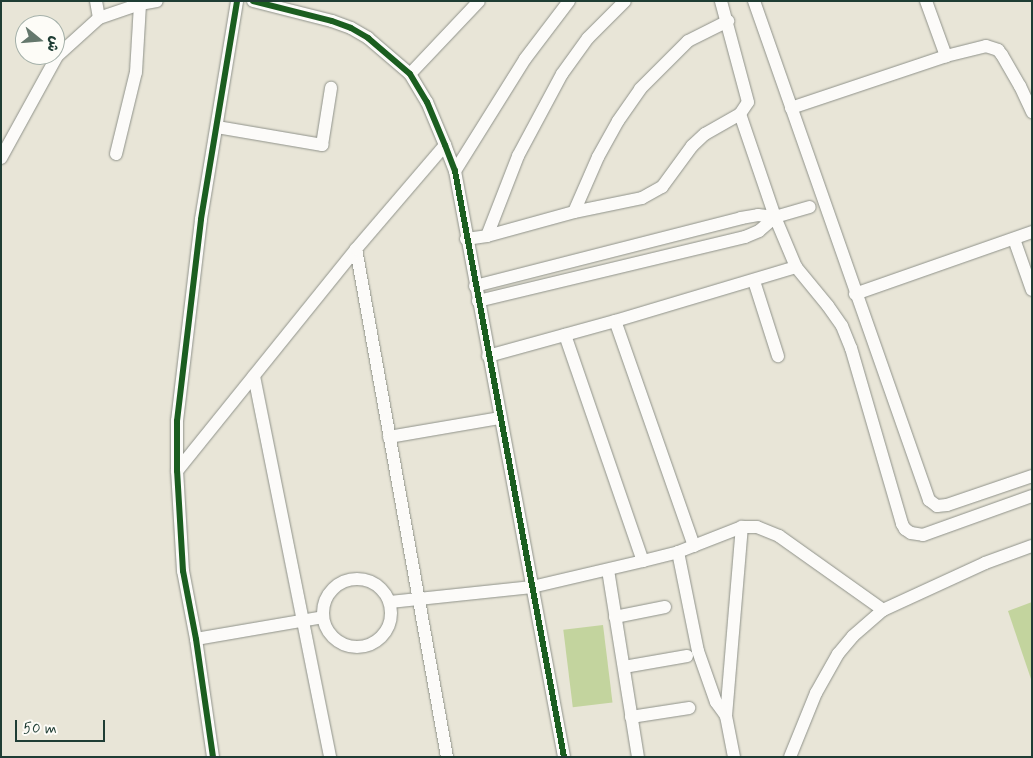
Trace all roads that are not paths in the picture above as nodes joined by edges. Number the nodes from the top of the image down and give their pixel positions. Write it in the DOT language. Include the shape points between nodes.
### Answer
graph roads {
  1 [pos="96,1"];
  2 [pos="156,1"];
  3 [pos="238,1"];
  4 [pos="253,1"];
  5 [pos="479,1"];
  6 [pos="569,1"];
  7 [pos="625,1"];
  8 [pos="721,1"];
  9 [pos="754,1"];
  10 [pos="926,1"];
  11 [pos="140,4"];
  12 [pos="99,18"];
  13 [pos="728,21"];
  14 [pos="946,56"];
  15 [pos="410,74"];
  16 [pos="331,88"];
  17 [pos="791,108"];
  18 [pos="1032,112"];
  19 [pos="740,114"];
  20 [pos="217,127"];
  21 [pos="445,145"];
  22 [pos="116,154"];
  23 [pos="1,158"];
  24 [pos="455,171"];
  25 [pos="818,204"];
  26 [pos="574,212"];
  27 [pos="775,218"];
  28 [pos="1032,232"];
  29 [pos="487,236"];
  30 [pos="466,239"];
  31 [pos="1014,239"];
  32 [pos="356,249"];
  33 [pos="796,267"];
  34 [pos="754,281"];
  35 [pos="475,286"];
  36 [pos="1032,290"];
  37 [pos="855,294"];
  38 [pos="478,301"];
  39 [pos="615,321"];
  40 [pos="565,335"];
  41 [pos="488,356"];
  42 [pos="778,356"];
  43 [pos="254,376"];
  44 [pos="500,418"];
  45 [pos="389,437"];
  46 [pos="176,471"];
  47 [pos="1032,476"];
  48 [pos="1032,496"];
  49 [pos="742,527"];
  50 [pos="694,546"];
  51 [pos="1032,546"];
  52 [pos="678,552"];
  53 [pos="643,561"];
  54 [pos="608,570"];
  55 [pos="532,587"];
  56 [pos="420,599"];
  57 [pos="390,602"];
  58 [pos="665,608"];
  59 [pos="883,610"];
  60 [pos="323,617"];
  61 [pos="615,617"];
  62 [pos="304,620"];
  63 [pos="196,639"];
  64 [pos="687,656"];
  65 [pos="624,666"];
  66 [pos="689,708"];
  67 [pos="726,716"];
  68 [pos="631,717"];
  69 [pos="213,757"];
  70 [pos="330,757"];
  71 [pos="447,757"];
  72 [pos="564,757"];
  73 [pos="638,757"];
  74 [pos="734,757"];
  75 [pos="790,757"];
  1 -- 12 [label="street"];
  2 -- 11 [label="street"];
  3 -- 20 [label="street"];
  4 -- 15 [label="street" via="351,28 368,38"];
  5 -- 15 [label="street"];
  6 -- 24 [label="street" via="525,59"];
  7 -- 29 [label="street" via="588,38 562,74 518,156"];
  8 -- 13 [label="street"];
  9 -- 17 [label="street"];
  10 -- 14 [label="street"];
  11 -- 12 [label="street"];
  11 -- 22 [label="street" via="136,72"];
  12 -- 23 [label="street" via="57,56"];
  13 -- 19 [label="street" via="748,98"];
  13 -- 26 [label="street" via="684,44 640,89 598,157"];
  14 -- 17 [label="street"];
  14 -- 18 [label="street" via="979,46 998,50"];
  15 -- 21 [label="street" via="428,102"];
  16 -- 20 [label="street" via="322,146"];
  17 -- 25 [label="street"];
  19 -- 26 [label="street" via="705,134 692,146 656,192 642,198"];
  19 -- 27 [label="street"];
  20 -- 46 [label="street" via="201,219 177,421"];
  21 -- 24 [label="street"];
  21 -- 32 [label="street"];
  24 -- 30 [label="street"];
  25 -- 27 [label="street"];
  25 -- 37 [label="street"];
  26 -- 29 [label="street"];
  27 -- 33 [label="street"];
  27 -- 35 [label="street" via="758,215 741,218"];
  27 -- 38 [label="street" via="745,237"];
  28 -- 31 [label="street"];
  29 -- 30 [label="street"];
  30 -- 35 [label="street"];
  31 -- 36 [label="street"];
  31 -- 37 [label="street"];
  32 -- 43 [label="street"];
  32 -- 45 [label="street"];
  33 -- 34 [label="street"];
  33 -- 48 [label="street" via="842,326 905,530 923,536"];
  34 -- 39 [label="street"];
  34 -- 42 [label="street"];
  35 -- 38 [label="street"];
  37 -- 47 [label="street" via="929,500 937,506 947,505"];
  38 -- 41 [label="street"];
  39 -- 40 [label="street"];
  39 -- 50 [label="street"];
  40 -- 41 [label="street"];
  40 -- 53 [label="street"];
  41 -- 44 [label="street"];
  43 -- 46 [label="street"];
  43 -- 62 [label="street"];
  44 -- 45 [label="street"];
  44 -- 55 [label="street"];
  45 -- 56 [label="street"];
  46 -- 63 [label="street" via="183,571"];
  49 -- 50 [label="street"];
  49 -- 59 [label="street" via="758,527 779,536"];
  49 -- 67 [label="street"];
  50 -- 52 [label="street"];
  51 -- 59 [label="street" via="985,563"];
  52 -- 53 [label="street"];
  52 -- 67 [label="street" via="698,652 716,702"];
  53 -- 54 [label="street"];
  54 -- 55 [label="street"];
  54 -- 61 [label="street"];
  55 -- 56 [label="street"];
  55 -- 72 [label="street"];
  56 -- 57 [label="street"];
  56 -- 71 [label="street"];
  57 -- 60 [label="street" via="377,585 356,579 336,587 328,595"];
  57 -- 60 [label="street" via="390,625 384,635 364,647 337,641 326,628"];
  58 -- 61 [label="street"];
  59 -- 75 [label="street" via="838,654 816,693"];
  60 -- 62 [label="street"];
  61 -- 65 [label="street"];
  62 -- 63 [label="street"];
  62 -- 70 [label="street"];
  63 -- 69 [label="street"];
  64 -- 65 [label="street"];
  65 -- 68 [label="street"];
  66 -- 68 [label="street"];
  67 -- 74 [label="street"];
  68 -- 73 [label="street"];
}
